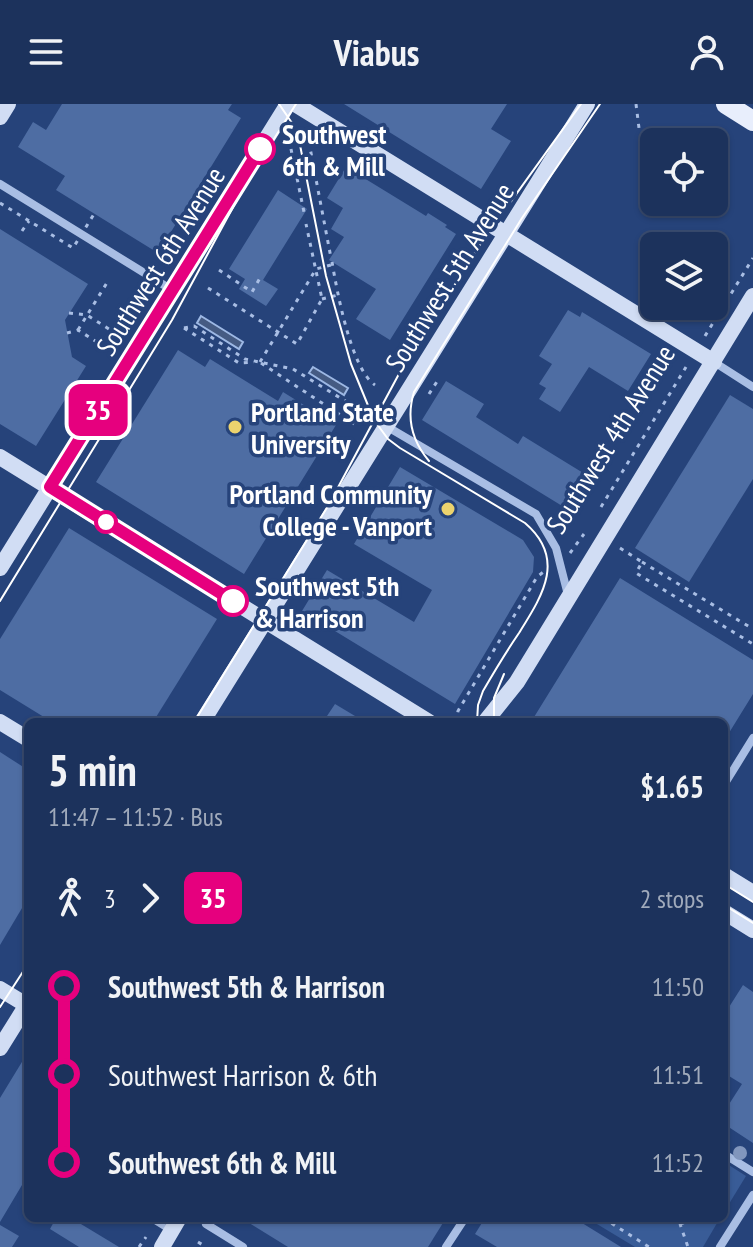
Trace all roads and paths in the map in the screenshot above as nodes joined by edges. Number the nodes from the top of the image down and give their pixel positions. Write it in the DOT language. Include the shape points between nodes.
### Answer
graph roads {
  1 [pos="8,104"];
  2 [pos="288,104"];
  3 [pos="295,104"];
  4 [pos="587,104"];
  5 [pos="636,104"];
  6 [pos="726,104"];
  7 [pos="0,117"];
  8 [pos="753,121"];
  9 [pos="639,128"];
  10 [pos="307,132"];
  11 [pos="291,149"];
  12 [pos="0,184"];
  13 [pos="0,203"];
  14 [pos="304,212"];
  15 [pos="94,214"];
  16 [pos="29,221"];
  17 [pos="306,224"];
  18 [pos="22,231"];
  19 [pos="506,234"];
  20 [pos="753,258"];
  21 [pos="332,262"];
  22 [pos="316,269"];
  23 [pos="219,270"];
  24 [pos="260,278"];
  25 [pos="108,281"];
  26 [pos="208,288"];
  27 [pos="172,290"];
  28 [pos="338,294"];
  29 [pos="753,296"];
  30 [pos="322,299"];
  31 [pos="69,313"];
  32 [pos="87,315"];
  33 [pos="184,328"];
  34 [pos="78,330"];
  35 [pos="112,331"];
  36 [pos="278,332"];
  37 [pos="67,333"];
  38 [pos="103,346"];
  39 [pos="696,351"];
  40 [pos="260,362"];
  41 [pos="714,362"];
  42 [pos="375,385"];
  43 [pos="753,387"];
  44 [pos="354,424"];
  45 [pos="386,426"];
  46 [pos="0,457"];
  47 [pos="50,487"];
  48 [pos="596,515"];
  49 [pos="588,528"];
  50 [pos="623,550"];
  51 [pos="559,560"];
  52 [pos="642,562"];
  53 [pos="1,565"];
  54 [pos="569,595"];
  55 [pos="266,620"];
  56 [pos="753,629"];
  57 [pos="753,644"];
  58 [pos="205,718"];
  59 [pos="423,718"];
  60 [pos="457,718"];
  61 [pos="488,718"];
  62 [pos="0,722"];
  63 [pos="24,737"];
  64 [pos="753,738"];
  65 [pos="728,779"];
  66 [pos="728,877"];
  67 [pos="753,893"];
  68 [pos="728,914"];
  69 [pos="753,930"];
  70 [pos="0,989"];
  71 [pos="24,1003"];
  72 [pos="24,1011"];
  73 [pos="0,1048"];
  74 [pos="728,1156"];
  75 [pos="753,1172"];
  76 [pos="753,1195"];
  77 [pos="462,1222"];
  78 [pos="609,1222"];
  79 [pos="677,1222"];
  80 [pos="686,1222"];
  81 [pos="175,1224"];
  82 [pos="206,1224"];
  83 [pos="680,1224"];
  84 [pos="198,1242"];
  85 [pos="162,1247"];
  86 [pos="206,1247"];
  87 [pos="243,1247"];
  88 [pos="446,1247"];
  89 [pos="649,1247"];
  90 [pos="688,1247"];
  91 [pos="720,1247"];
  1 -- 7 [label="street"];
  2 -- 27 [label="street, Southwest 6th Avenue"];
  3 -- 19 [label="street"];
  4 -- 19 [label="street, Southwest 5th Avenue"];
  5 -- 9 [label="path"];
  6 -- 8 [label="main road"];
  10 -- 21 [label="path"];
  11 -- 14 [label="path"];
  12 -- 27 [label="street"];
  13 -- 16 [label="path, bridge"];
  15 -- 16 [label="path, bridge" via="73,248"];
  16 -- 18 [label="path"];
  17 -- 22 [label="path"];
  19 -- 39 [label="street"];
  19 -- 45 [label="street, Southwest 5th Avenue"];
  20 -- 39 [label="path, Southwest 4th Avenue"];
  21 -- 22 [label="path"];
  21 -- 28 [label="path"];
  22 -- 30 [label="path"];
  22 -- 36 [label="path"];
  23 -- 24 [label="path" via="252,292"];
  25 -- 32 [label="path"];
  26 -- 36 [label="path"];
  27 -- 47 [label="street, Southwest 6th Avenue"];
  28 -- 30 [label="path"];
  28 -- 42 [label="path" via="351,342 367,379"];
  29 -- 41 [label="street, Southwest 4th Avenue"];
  30 -- 36 [label="path" via="297,344"];
  31 -- 32 [label="path"];
  32 -- 34 [label="path"];
  32 -- 35 [label="path"];
  33 -- 40 [label="path" via="194,326 245,359"];
  34 -- 37 [label="path"];
  34 -- 38 [label="path"];
  36 -- 40 [label="path"];
  39 -- 41 [label="street"];
  39 -- 48 [label="path, Southwest 4th Avenue"];
  40 -- 44 [label="path"];
  40 -- 45 [label="path" via="293,369"];
  41 -- 43 [label="street"];
  41 -- 54 [label="street, Southwest 4th Avenue"];
  45 -- 51 [label="street" via="536,514"];
  45 -- 55 [label="street, Southwest 5th Avenue"];
  46 -- 47 [label="street"];
  47 -- 53 [label="street, Southwest 6th Avenue"];
  47 -- 55 [label="street"];
  49 -- 51 [label="path, Southwest 4th Avenue" via="574,550"];
  50 -- 52 [label="path"];
  51 -- 54 [label="street"];
  51 -- 60 [label="path, Southwest 4th Avenue" via="537,577"];
  52 -- 56 [label="path"];
  52 -- 57 [label="path" via="636,573"];
  54 -- 61 [label="street, Southwest 4th Avenue" via="517,682"];
  55 -- 58 [label="street, Southwest 5th Avenue"];
  55 -- 59 [label="street"];
  62 -- 63 [label="street"];
  64 -- 65 [label="street"];
  66 -- 67 [label="street"];
  68 -- 69 [label="street"];
  70 -- 71 [label="street"];
  72 -- 73 [label="street"];
  74 -- 75 [label="street"];
  76 -- 91 [label="street"];
  77 -- 88 [label="street"];
  78 -- 89 [label="path"];
  79 -- 83 [label="path"];
  80 -- 83 [label="path"];
  81 -- 85 [label="street"];
  82 -- 87 [label="street"];
  83 -- 90 [label="path"];
  84 -- 86 [label="path"];
}
